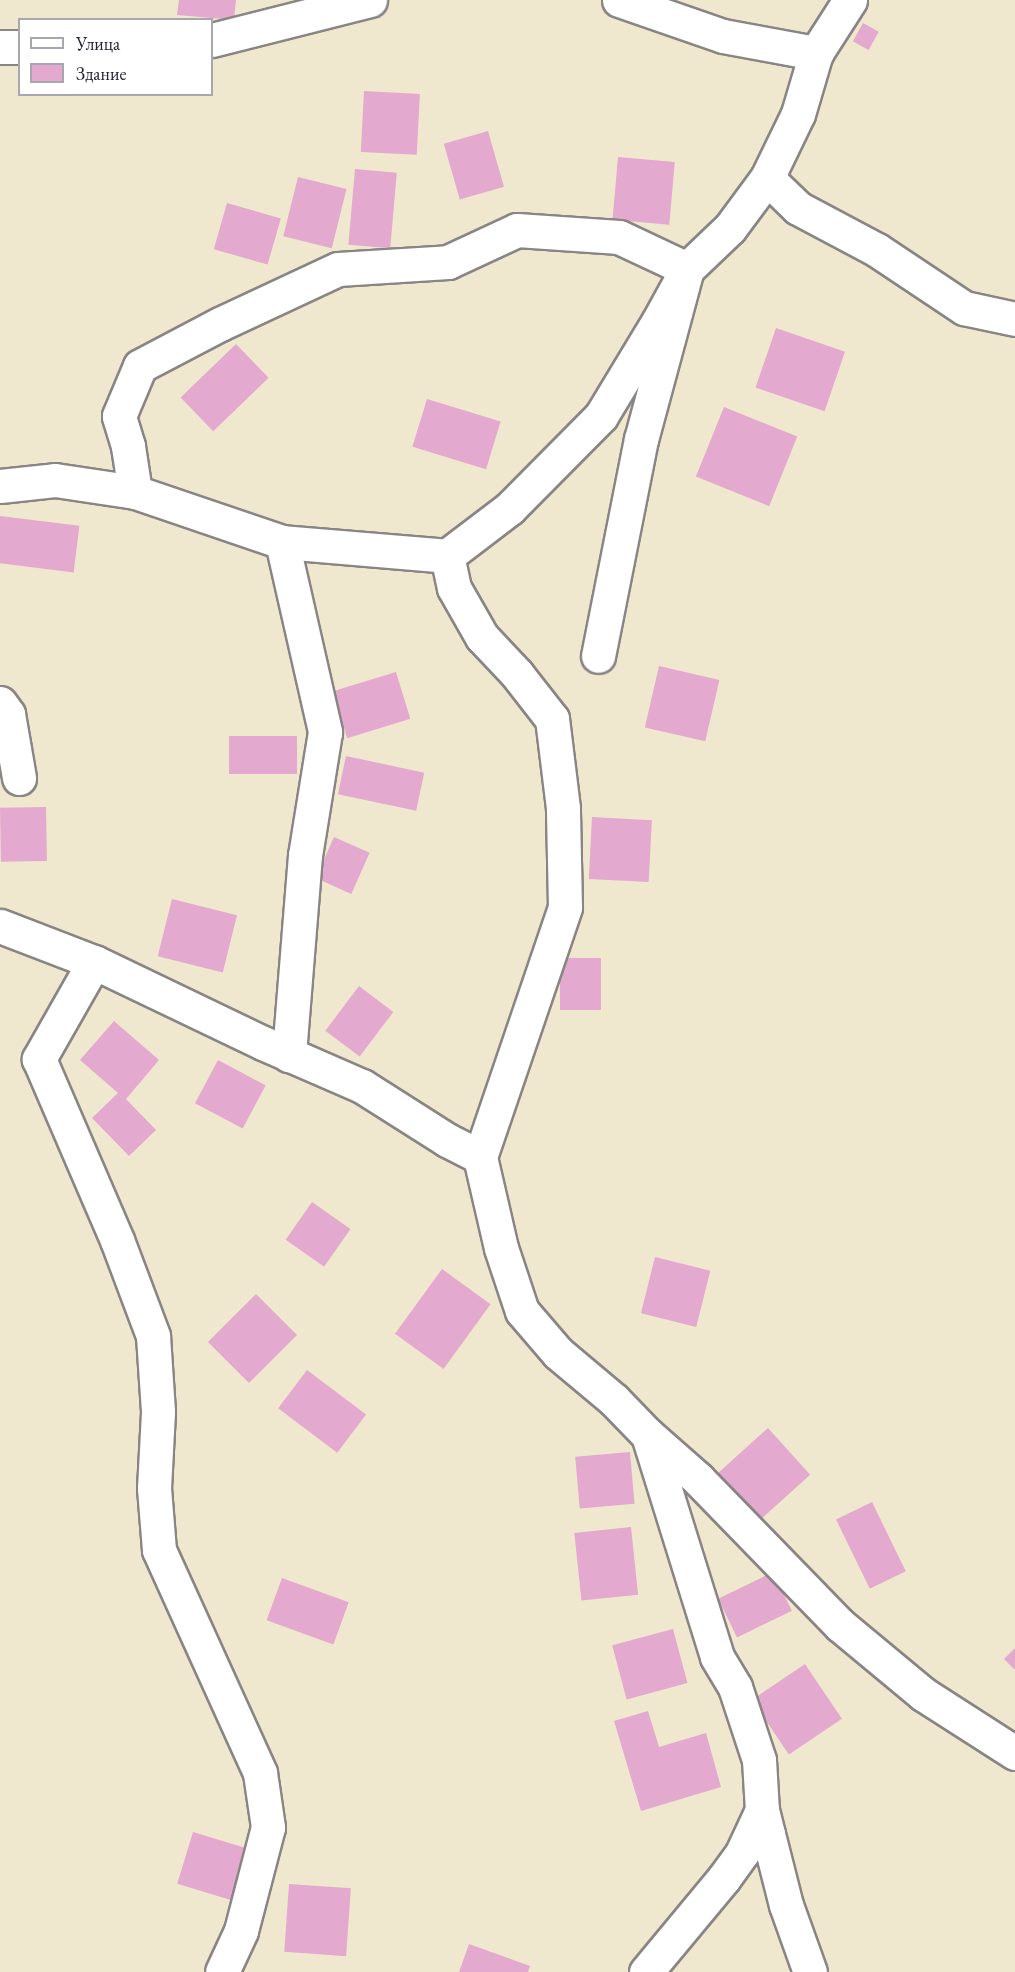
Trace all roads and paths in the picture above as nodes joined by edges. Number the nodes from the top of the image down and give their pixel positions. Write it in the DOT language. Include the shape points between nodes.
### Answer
graph roads {
  1 [pos="370,0"];
  2 [pos="619,0"];
  3 [pos="850,0"];
  4 [pos="213,40"];
  5 [pos="0,47"];
  6 [pos="18,47"];
  7 [pos="816,53"];
  8 [pos="767,178"];
  9 [pos="687,269"];
  10 [pos="1015,319"];
  11 [pos="0,486"];
  12 [pos="135,492"];
  13 [pos="282,542"];
  14 [pos="447,556"];
  15 [pos="598,656"];
  16 [pos="0,703"];
  17 [pos="19,778"];
  18 [pos="0,927"];
  19 [pos="94,962"];
  20 [pos="289,1055"];
  21 [pos="480,1157"];
  22 [pos="648,1435"];
  23 [pos="1015,1753"];
  24 [pos="762,1810"];
  25 [pos="222,1972"];
  26 [pos="646,1972"];
  27 [pos="810,1972"];
  1 -- 4 [label="street"];
  2 -- 7 [label="street" via="723,36"];
  3 -- 7 [label="street"];
  5 -- 6 [label="street"];
  7 -- 8 [label="street" via="798,114"];
  8 -- 9 [label="street" via="730,228"];
  8 -- 10 [label="street" via="798,208 877,250 964,308"];
  9 -- 12 [label="street" via="619,237 517,230 448,262 338,269 140,366 119,416"];
  9 -- 14 [label="street" via="601,416 510,508"];
  9 -- 15 [label="street" via="641,440"];
  11 -- 12 [label="street" via="55,480"];
  12 -- 13 [label="street"];
  13 -- 14 [label="street"];
  13 -- 20 [label="street" via="325,732 305,855"];
  14 -- 21 [label="street" via="454,588 482,637 552,719 563,808 565,907"];
  16 -- 17 [label="street" via="8,714"];
  18 -- 19 [label="street"];
  19 -- 20 [label="street"];
  19 -- 25 [label="street" via="39,1059 117,1240 153,1336 158,1412 154,1488 159,1550 260,1773 268,1827 241,1931"];
  20 -- 21 [label="street" via="362,1086"];
  21 -- 22 [label="street" via="501,1248 522,1311 558,1353"];
  22 -- 23 [label="street" via="698,1479 840,1625 923,1694"];
  22 -- 24 [label="street" via="717,1657 735,1688 759,1760"];
  24 -- 26 [label="street" via="736,1861"];
  24 -- 27 [label="street" via="786,1905"];
}
